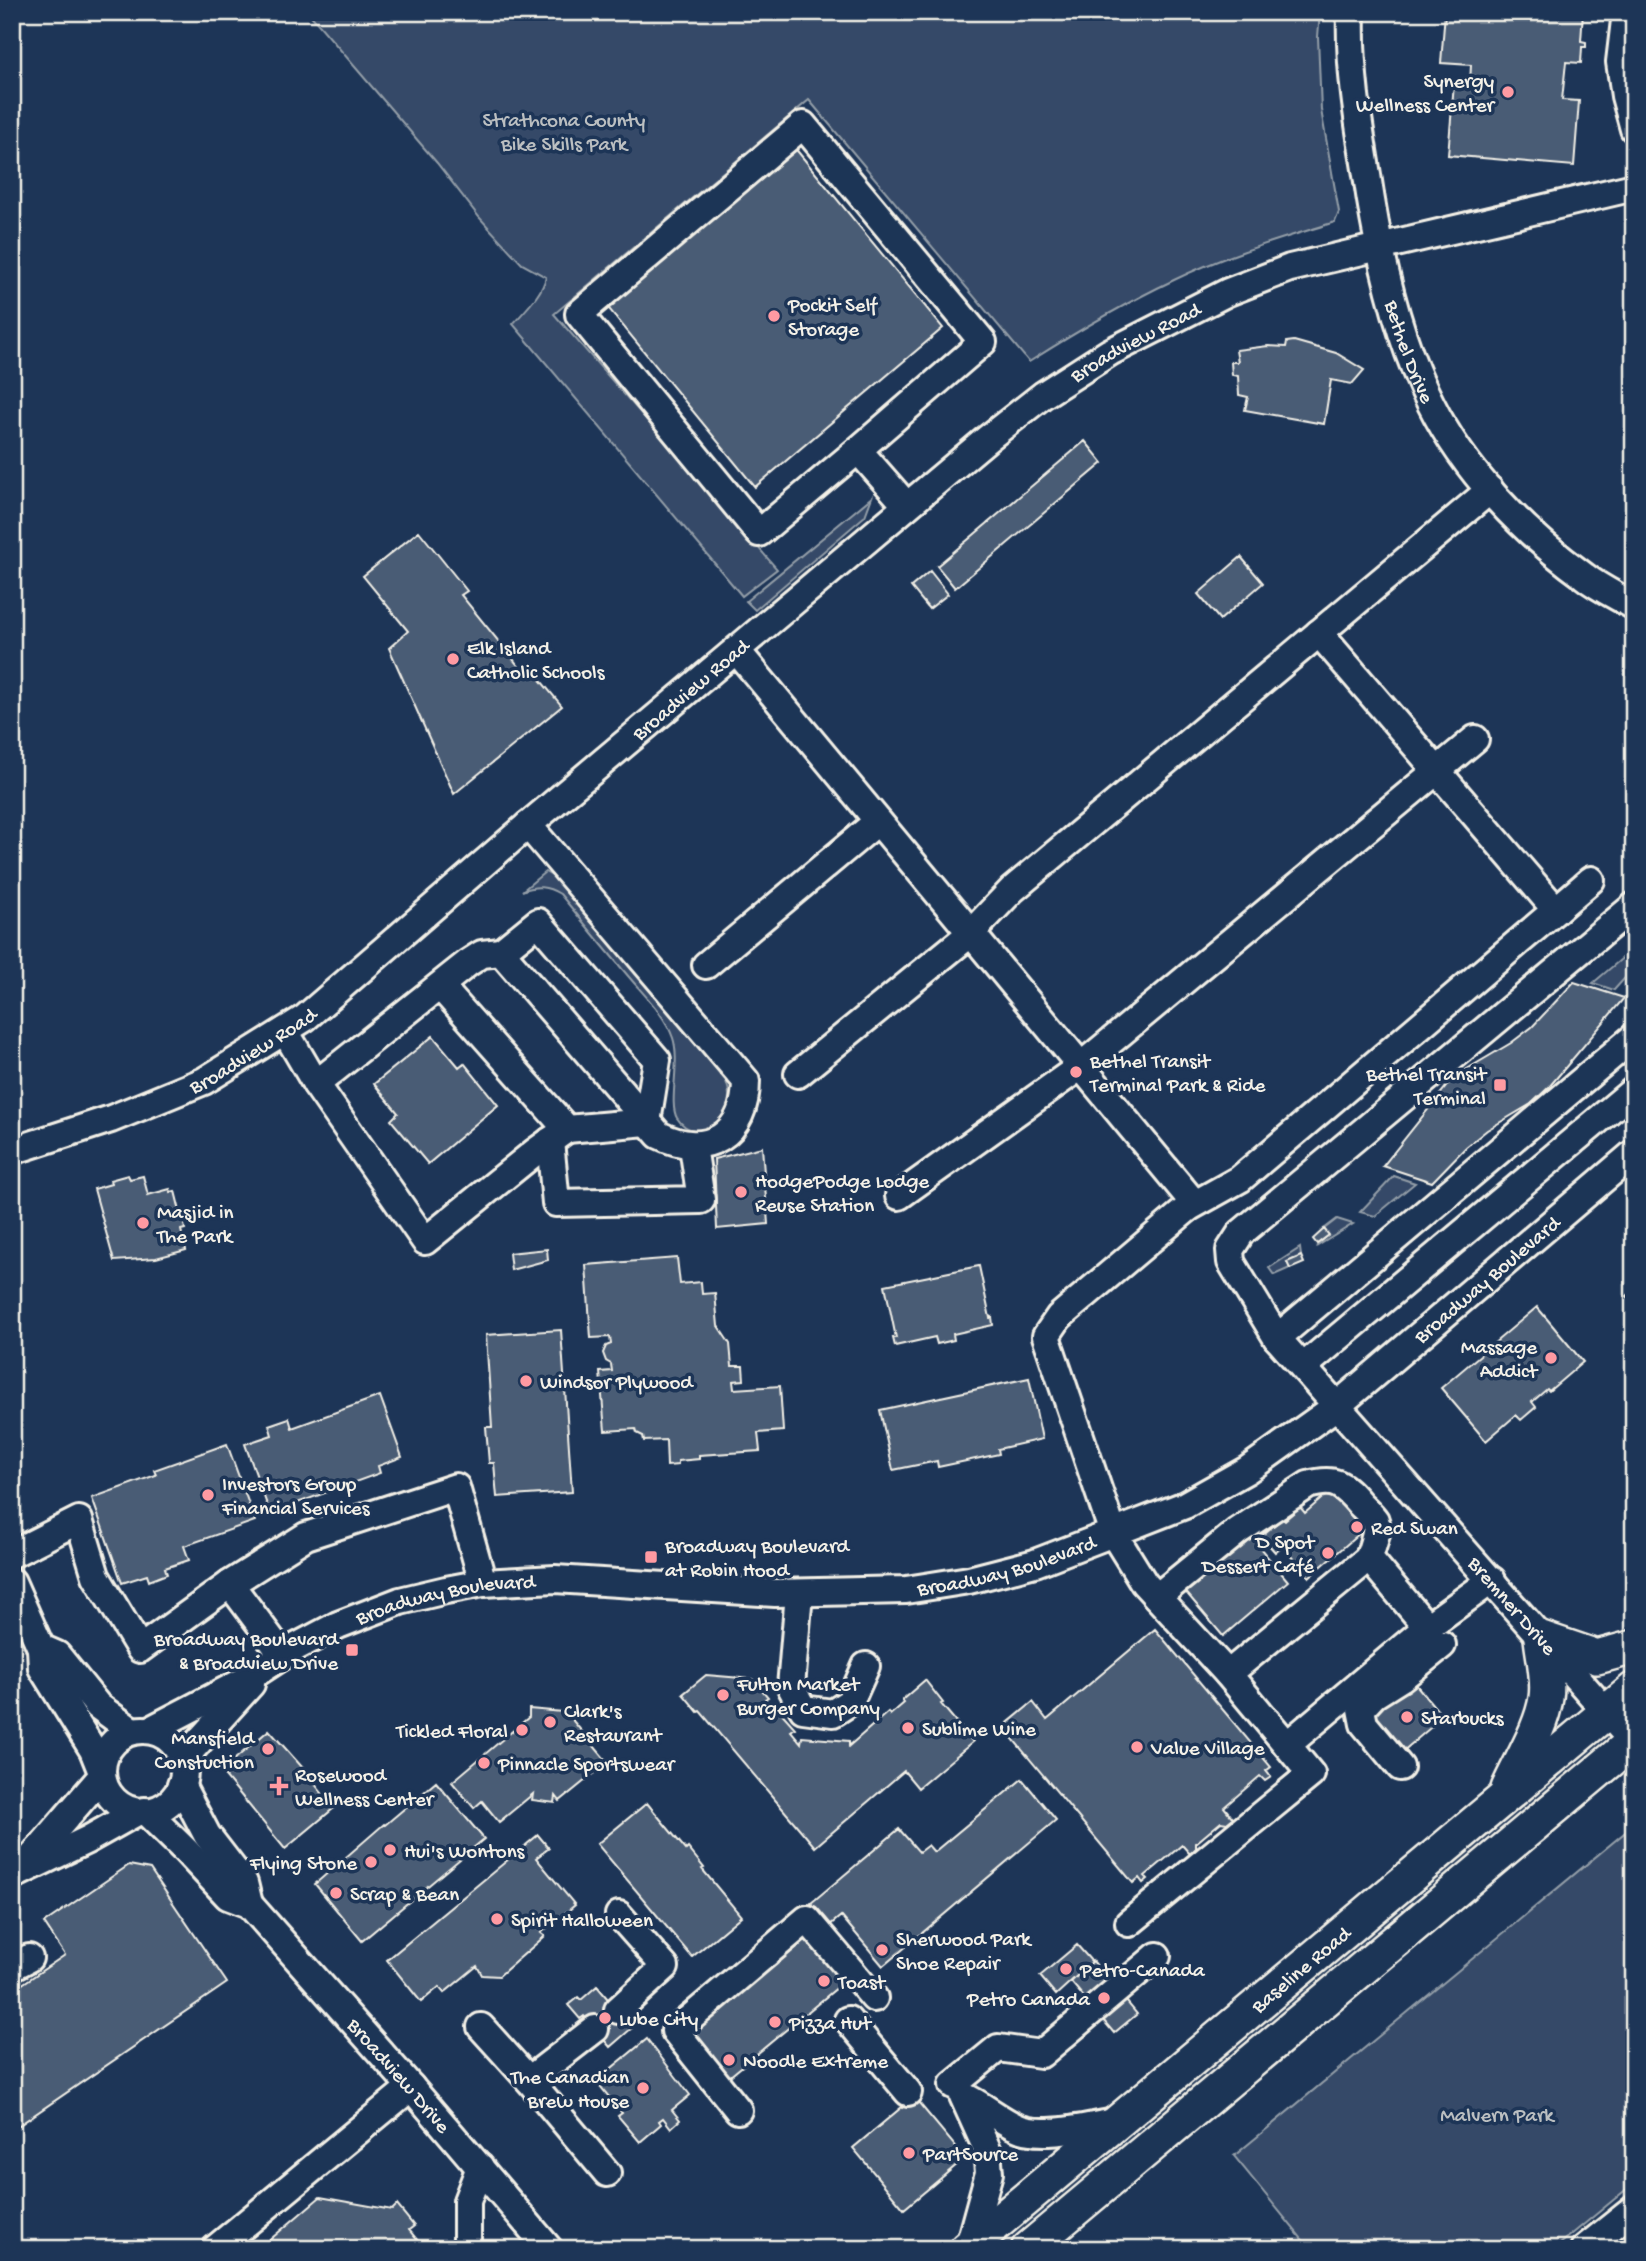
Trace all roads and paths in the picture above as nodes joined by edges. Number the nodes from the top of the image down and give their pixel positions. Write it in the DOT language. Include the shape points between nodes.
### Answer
graph roads {
  1 [pos="1351,12"];
  2 [pos="1626,12"];
  3 [pos="1634,129"];
  4 [pos="1634,187"];
  5 [pos="1379,246"];
  6 [pos="858,450"];
  7 [pos="1490,490"];
  8 [pos="908,506"];
  9 [pos="1634,606"];
  10 [pos="1319,633"];
  11 [pos="737,651"];
  12 [pos="1475,739"];
  13 [pos="1438,770"];
  14 [pos="877,822"];
  15 [pos="528,825"];
  16 [pos="1591,880"];
  17 [pos="1634,906"];
  18 [pos="1556,910"];
  19 [pos="971,933"];
  20 [pos="501,951"];
  21 [pos="706,965"];
  22 [pos="440,986"];
  23 [pos="285,1031"];
  24 [pos="1634,1037"];
  25 [pos="1081,1066"];
  26 [pos="798,1074"];
  27 [pos="316,1084"];
  28 [pos="1634,1090"];
  29 [pos="647,1122"];
  30 [pos="558,1135"];
  31 [pos="693,1146"];
  32 [pos="12,1151"];
  33 [pos="1634,1153"];
  34 [pos="899,1196"];
  35 [pos="1188,1208"];
  36 [pos="1277,1338"];
  37 [pos="1303,1367"];
  38 [pos="1338,1405"];
  39 [pos="1113,1534"];
  40 [pos="12,1554"];
  41 [pos="1369,1558"];
  42 [pos="1492,1580"];
  43 [pos="12,1582"];
  44 [pos="483,1583"];
  45 [pos="230,1584"];
  46 [pos="799,1593"];
  47 [pos="1157,1597"];
  48 [pos="1435,1636"];
  49 [pos="1541,1638"];
  50 [pos="1634,1647"];
  51 [pos="41,1648"];
  52 [pos="275,1661"];
  53 [pos="866,1666"];
  54 [pos="1228,1674"];
  55 [pos="1634,1689"];
  56 [pos="1608,1711"];
  57 [pos="141,1731"];
  58 [pos="1633,1741"];
  59 [pos="1287,1745"];
  60 [pos="1400,1767"];
  61 [pos="102,1773"];
  62 [pos="182,1774"];
  63 [pos="1504,1797"];
  64 [pos="141,1812"];
  65 [pos="16,1873"];
  66 [pos="248,1905"];
  67 [pos="618,1916"];
  68 [pos="1129,1923"];
  69 [pos="1157,1956"];
  70 [pos="874,1998"];
  71 [pos="618,2010"];
  72 [pos="848,2020"];
  73 [pos="481,2027"];
  74 [pos="594,2029"];
  75 [pos="529,2080"];
  76 [pos="953,2085"];
  77 [pos="411,2087"];
  78 [pos="908,2092"];
  79 [pos="738,2110"];
  80 [pos="1116,2122"];
  81 [pos="480,2167"];
  82 [pos="607,2173"];
  83 [pos="1634,2209"];
  84 [pos="968,2248"];
  85 [pos="215,2249"];
  86 [pos="467,2249"];
  87 [pos="549,2249"];
  88 [pos="1028,2249"];
  89 [pos="1584,2249"];
  1 -- 5 [label="street, Bethel Drive" via="1352,80"];
  2 -- 3 [label="street" via="1620,62"];
  4 -- 5 [label="street, Broadview Road"];
  5 -- 7 [label="street, Bethel Drive" via="1396,312 1431,404"];
  5 -- 8 [label="street, Broadview Road" via="1290,268 1228,292 1110,352 1043,395"];
  6 -- 6 [label="street" via="759,533 579,314 803,125 983,342"];
  6 -- 8 [label="street"];
  7 -- 9 [label="street, Bethel Drive" via="1517,520 1584,577"];
  7 -- 10 [label="street"];
  8 -- 11 [label="street, Broadview Road"];
  10 -- 13 [label="street"];
  10 -- 19 [label="street" via="1012,890"];
  11 -- 14 [label="street"];
  11 -- 15 [label="street, Broadview Road"];
  12 -- 13 [label="street"];
  13 -- 18 [label="street"];
  13 -- 25 [label="street"];
  14 -- 19 [label="street"];
  14 -- 21 [label="street"];
  15 -- 23 [label="street, Broadview Road"];
  15 -- 31 [label="street" via="746,1081 740,1118 712,1142"];
  16 -- 18 [label="street"];
  17 -- 36 [label="street, Bremner Drive" via="1241,1233 1230,1250 1231,1262"];
  18 -- 35 [label="street" via="1240,1179"];
  19 -- 25 [label="street"];
  19 -- 26 [label="street"];
  20 -- 22 [label="street" via="482,954"];
  20 -- 29 [label="street"];
  20 -- 29 [label="street" via="538,922 649,1050 657,1060"];
  22 -- 27 [label="street"];
  22 -- 30 [label="street"];
  23 -- 27 [label="street"];
  23 -- 32 [label="street, Broadview Road" via="204,1081 111,1119"];
  24 -- 36 [label="street"];
  25 -- 34 [label="street"];
  25 -- 35 [label="street" via="1189,1197"];
  27 -- 30 [label="street" via="425,1241"];
  28 -- 37 [label="street"];
  29 -- 30 [label="street"];
  29 -- 31 [label="street" via="659,1135"];
  30 -- 31 [label="street" via="556,1203 701,1200"];
  33 -- 38 [label="street, Broadway Boulevard"];
  35 -- 39 [label="street" via="1059,1317 1046,1336"];
  36 -- 37 [label="street, Bremner Drive"];
  37 -- 38 [label="street, Bremner Drive"];
  38 -- 39 [label="street, Broadway Boulevard" via="1247,1470 1185,1505"];
  38 -- 42 [label="street, Bremner Drive"];
  39 -- 46 [label="street, Broadway Boulevard" via="1035,1563 969,1580 906,1590"];
  39 -- 47 [label="street"];
  40 -- 45 [label="street" via="79,1520 96,1576 140,1649"];
  41 -- 47 [label="street" via="1375,1520 1346,1488 1320,1481 1238,1531"];
  41 -- 48 [label="street"];
  41 -- 54 [label="street"];
  42 -- 48 [label="street"];
  42 -- 49 [label="street, Bremner Drive"];
  43 -- 51 [label="street"];
  44 -- 45 [label="street" via="456,1487 306,1536"];
  44 -- 46 [label="street, Broadway Boulevard" via="555,1579"];
  44 -- 52 [label="street, Broadway Boulevard" via="400,1601 338,1625"];
  45 -- 52 [label="street"];
  46 -- 53 [label="street" via="791,1687 803,1709 833,1713 850,1702"];
  47 -- 54 [label="street"];
  48 -- 59 [label="street"];
  48 -- 60 [label="street" via="1401,1678 1360,1709 1364,1724"];
  49 -- 50 [label="main road" via="1597,1657"];
  49 -- 56 [label="street, Bremner Drive"];
  49 -- 63 [label="main road" via="1546,1700"];
  51 -- 57 [label="street" via="57,1655 98,1706"];
  51 -- 61 [label="street" via="42,1668 93,1750"];
  52 -- 57 [label="street, Broadway Boulevard" via="208,1701"];
  52 -- 62 [label="street, Broadway Boulevard" via="193,1748"];
  54 -- 59 [label="street"];
  55 -- 56 [label="main road, Baseline Road"];
  56 -- 58 [label="street, Bremner Drive"];
  56 -- 63 [label="main road, Baseline Road"];
  57 -- 61 [label="street" via="114,1741 103,1759"];
  57 -- 62 [label="street" via="168,1738 175,1746"];
  58 -- 88 [label="main road, Baseline Road"];
  59 -- 68 [label="street" via="1311,1774"];
  61 -- 64 [label="street" via="113,1800"];
  61 -- 65 [label="street"];
  62 -- 64 [label="street" via="174,1797 164,1806"];
  62 -- 66 [label="street, Broadview Drive" via="207,1835 244,1883"];
  63 -- 80 [label="main road, Baseline Road"];
  64 -- 65 [label="street"];
  64 -- 66 [label="street, Broadview Drive" via="228,1896"];
  66 -- 77 [label="street, Broadview Drive"];
  67 -- 71 [label="street" via="665,1967"];
  69 -- 76 [label="street" via="1041,2054 998,2048"];
  70 -- 79 [label="street" via="807,1919 674,2031"];
  72 -- 78 [label="street"];
  73 -- 75 [label="street"];
  74 -- 75 [label="street"];
  75 -- 82 [label="street"];
  77 -- 81 [label="street, Broadview Drive"];
  77 -- 85 [label="street"];
  80 -- 84 [label="main road, Baseline Road"];
  80 -- 84 [label="street" via="1045,2132 1016,2128 962,2096 986,2150 989,2173"];
  81 -- 86 [label="street" via="467,2201"];
  81 -- 87 [label="street, Broadview Drive"];
  83 -- 89 [label="street"];
}
